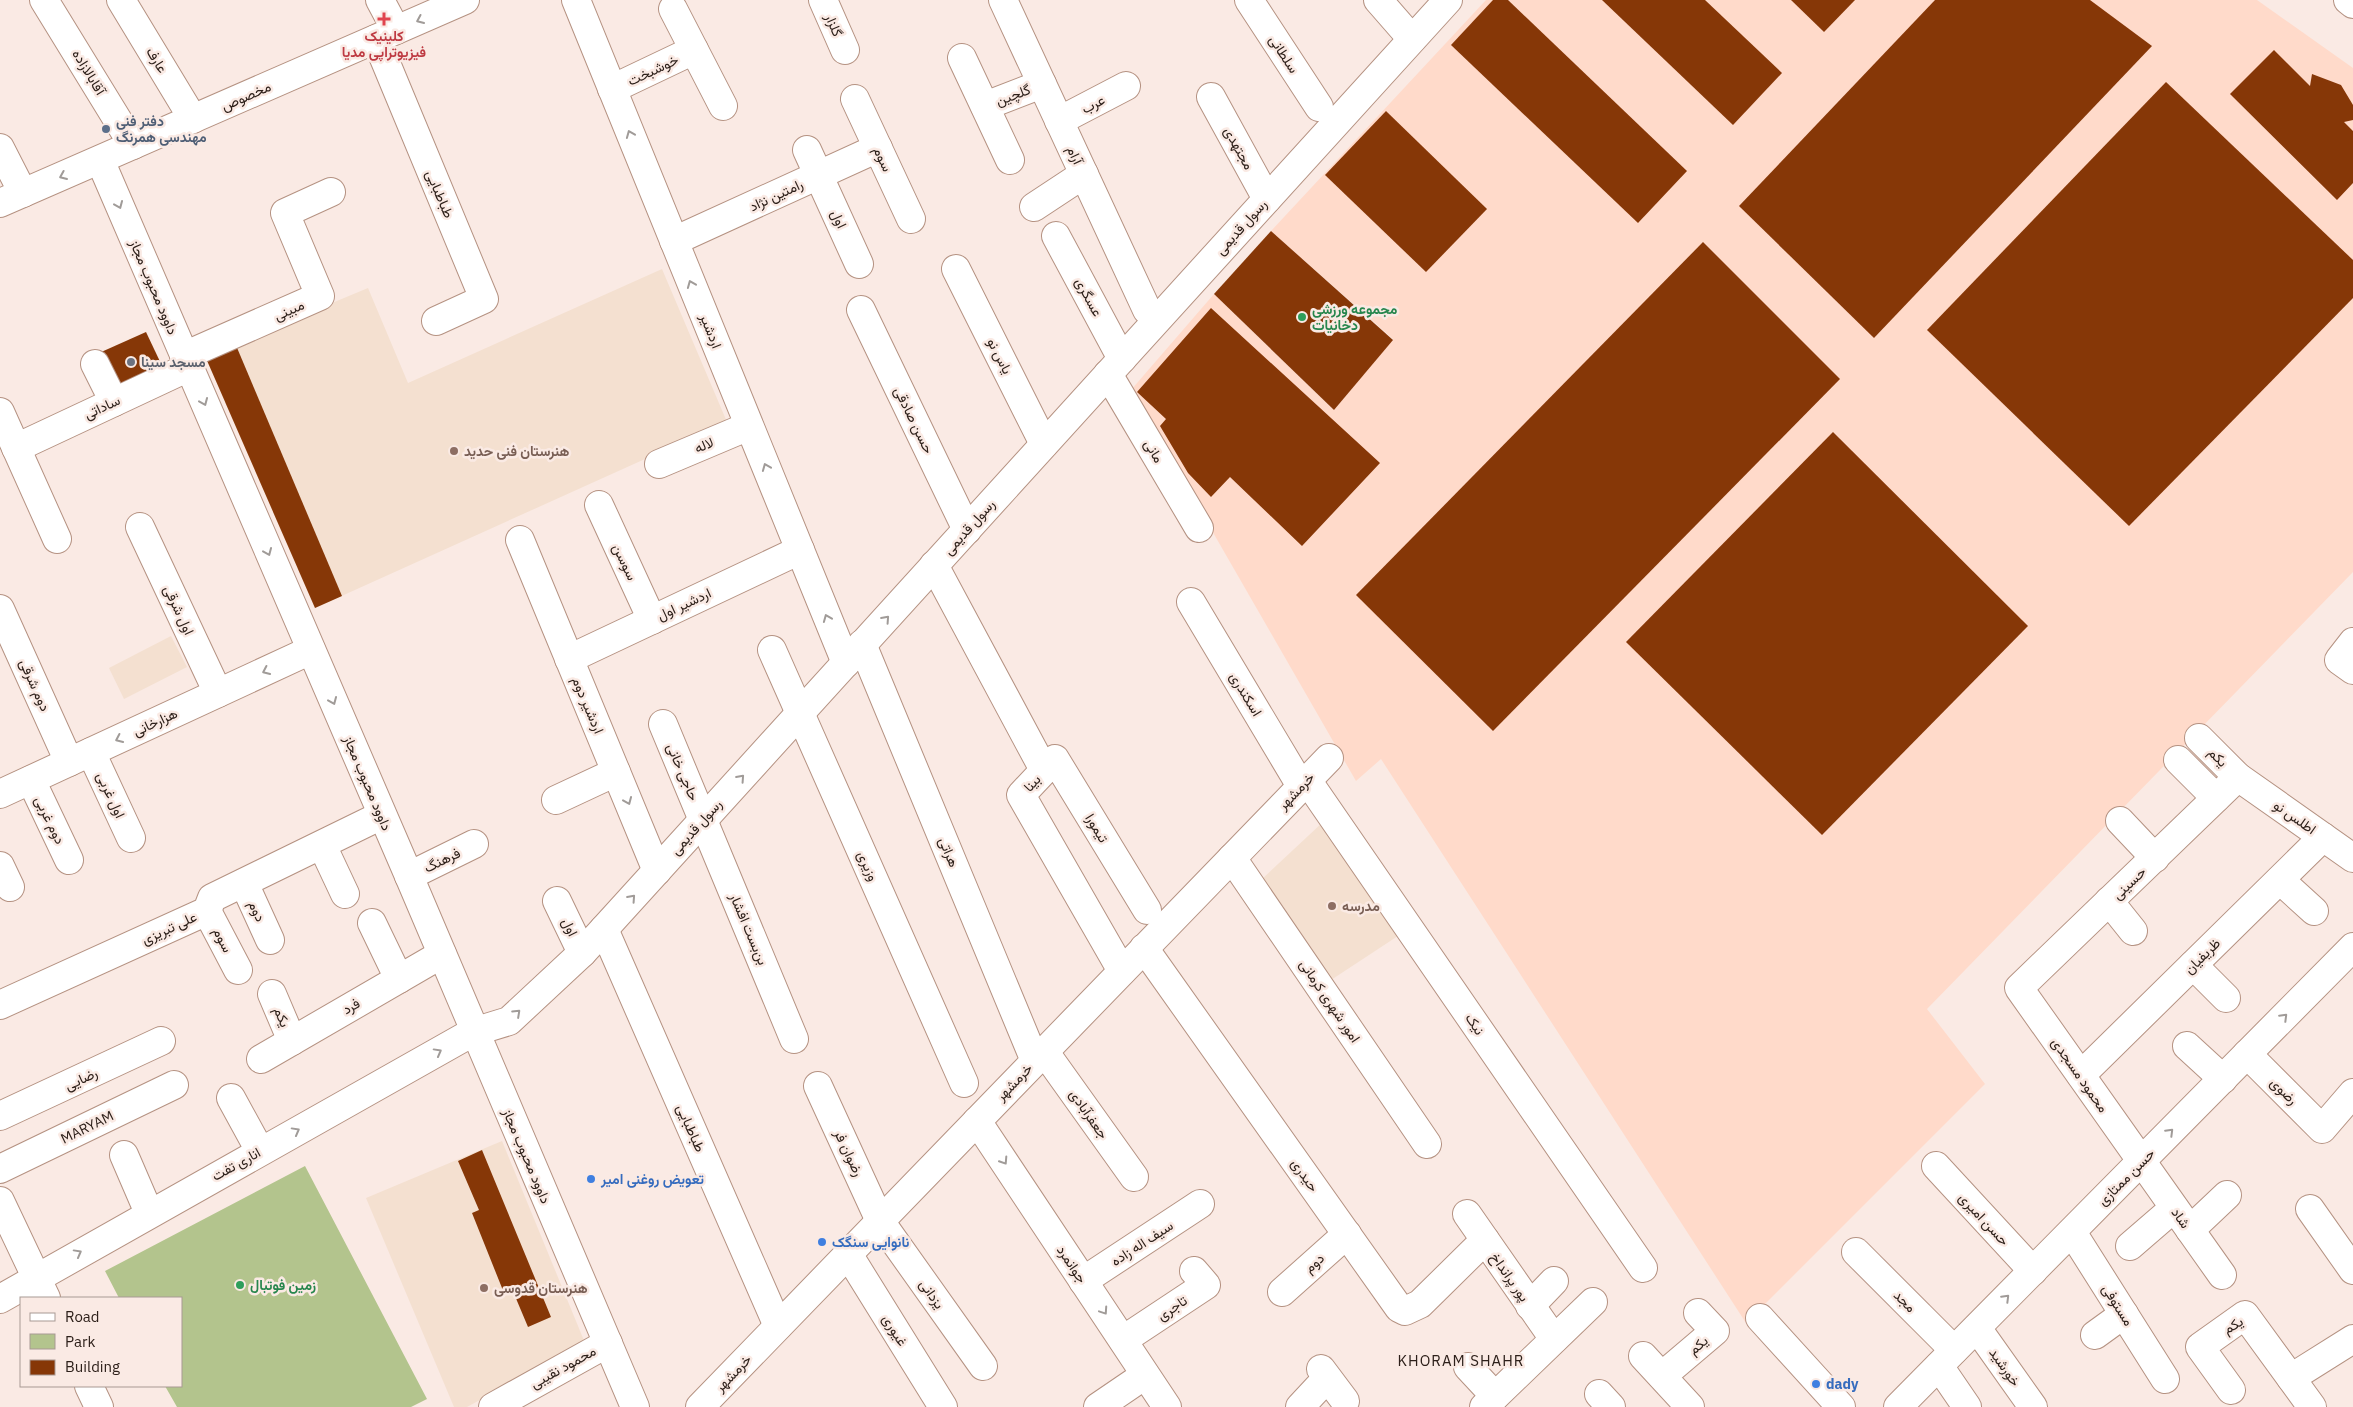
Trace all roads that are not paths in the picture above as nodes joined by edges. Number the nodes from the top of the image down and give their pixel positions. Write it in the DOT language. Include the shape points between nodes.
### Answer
graph roads {
  1 [pos="44,0"];
  2 [pos="121,0"];
  3 [pos="380,0"];
  4 [pos="465,0"];
  5 [pos="576,0"];
  6 [pos="823,0"];
  7 [pos="1003,0"];
  8 [pos="1249,0"];
  9 [pos="1378,0"];
  10 [pos="1448,0"];
  11 [pos="2348,0"];
  12 [pos="2353,4"];
  13 [pos="673,9"];
  14 [pos="386,35"];
  15 [pos="1412,39"];
  16 [pos="694,50"];
  17 [pos="845,50"];
  18 [pos="962,58"];
  19 [pos="1042,84"];
  20 [pos="1126,86"];
  21 [pos="612,89"];
  22 [pos="1211,97"];
  23 [pos="855,99"];
  24 [pos="723,106"];
  25 [pos="984,106"];
  26 [pos="1319,107"];
  27 [pos="193,119"];
  28 [pos="1059,122"];
  29 [pos="132,145"];
  30 [pos="0,148"];
  31 [pos="878,148"];
  32 [pos="807,150"];
  33 [pos="100,160"];
  34 [pos="1010,160"];
  35 [pos="1084,174"];
  36 [pos="819,175"];
  37 [pos="331,192"];
  38 [pos="12,198"];
  39 [pos="1267,199"];
  40 [pos="1034,207"];
  41 [pos="911,219"];
  42 [pos="1056,236"];
  43 [pos="674,242"];
  44 [pos="860,264"];
  45 [pos="956,269"];
  46 [pos="861,310"];
  47 [pos="1146,310"];
  48 [pos="436,321"];
  49 [pos="186,361"];
  50 [pos="95,364"];
  51 [pos="1115,366"];
  52 [pos="114,402"];
  53 [pos="0,412"];
  54 [pos="749,426"];
  55 [pos="1044,444"];
  56 [pos="16,448"];
  57 [pos="659,464"];
  58 [pos="599,505"];
  59 [pos="140,528"];
  60 [pos="1199,528"];
  61 [pos="967,530"];
  62 [pos="57,539"];
  63 [pos="520,540"];
  64 [pos="800,550"];
  65 [pos="934,565"];
  66 [pos="1191,602"];
  67 [pos="0,609"];
  68 [pos="652,620"];
  69 [pos="311,650"];
  70 [pos="772,650"];
  71 [pos="854,653"];
  72 [pos="569,659"];
  73 [pos="218,693"];
  74 [pos="800,712"];
  75 [pos="663,724"];
  76 [pos="2198,738"];
  77 [pos="80,757"];
  78 [pos="1329,758"];
  79 [pos="2178,760"];
  80 [pos="1044,770"];
  81 [pos="616,772"];
  82 [pos="2238,777"];
  83 [pos="31,780"];
  84 [pos="1304,783"];
  85 [pos="0,794"];
  86 [pos="2216,798"];
  87 [pos="556,800"];
  88 [pos="382,815"];
  89 [pos="703,820"];
  90 [pos="2120,821"];
  91 [pos="2323,837"];
  92 [pos="130,838"];
  93 [pos="474,844"];
  94 [pos="322,845"];
  95 [pos="1232,858"];
  96 [pos="2155,858"];
  97 [pos="2353,858"];
  98 [pos="69,860"];
  99 [pos="657,870"];
  100 [pos="409,876"];
  101 [pos="2280,880"];
  102 [pos="244,883"];
  103 [pos="345,894"];
  104 [pos="558,901"];
  105 [pos="2109,901"];
  106 [pos="1147,910"];
  107 [pos="207,911"];
  108 [pos="2314,911"];
  109 [pos="372,924"];
  110 [pos="604,929"];
  111 [pos="2133,931"];
  112 [pos="270,940"];
  113 [pos="2353,947"];
  114 [pos="1144,948"];
  115 [pos="582,953"];
  116 [pos="442,954"];
  117 [pos="2193,965"];
  118 [pos="238,970"];
  119 [pos="1122,971"];
  120 [pos="399,979"];
  121 [pos="2020,988"];
  122 [pos="272,994"];
  123 [pos="2226,998"];
  124 [pos="0,1005"];
  125 [pos="473,1032"];
  126 [pos="794,1039"];
  127 [pos="161,1041"];
  128 [pos="292,1041"];
  129 [pos="2187,1046"];
  130 [pos="2247,1054"];
  131 [pos="1040,1056"];
  132 [pos="261,1059"];
  133 [pos="2081,1075"];
  134 [pos="2222,1079"];
  135 [pos="964,1083"];
  136 [pos="174,1085"];
  137 [pos="818,1086"];
  138 [pos="2353,1093"];
  139 [pos="231,1098"];
  140 [pos="0,1116"];
  141 [pos="977,1121"];
  142 [pos="1427,1144"];
  143 [pos="260,1150"];
  144 [pos="124,1156"];
  145 [pos="2141,1161"];
  146 [pos="1936,1166"];
  147 [pos="0,1168"];
  148 [pos="1134,1177"];
  149 [pos="2227,1195"];
  150 [pos="0,1201"];
  151 [pos="1200,1204"];
  152 [pos="2174,1208"];
  153 [pos="2310,1209"];
  154 [pos="149,1213"];
  155 [pos="1467,1214"];
  156 [pos="880,1221"];
  157 [pos="2190,1230"];
  158 [pos="2072,1232"];
  159 [pos="1347,1234"];
  160 [pos="1485,1240"];
  161 [pos="2130,1246"];
  162 [pos="1856,1252"];
  163 [pos="848,1254"];
  164 [pos="1643,1268"];
  165 [pos="2353,1270"];
  166 [pos="1194,1271"];
  167 [pos="2033,1271"];
  168 [pos="2222,1275"];
  169 [pos="1083,1281"];
  170 [pos="1554,1282"];
  171 [pos="41,1288"];
  172 [pos="1282,1292"];
  173 [pos="0,1299"];
  174 [pos="1593,1302"];
  175 [pos="1530,1306"];
  176 [pos="1698,1313"];
  177 [pos="2124,1314"];
  178 [pos="1760,1318"];
  179 [pos="778,1326"];
  180 [pos="1976,1328"];
  181 [pos="2095,1335"];
  182 [pos="2353,1339"];
  183 [pos="1123,1340"];
  184 [pos="1554,1340"];
  185 [pos="608,1342"];
  186 [pos="1643,1356"];
  187 [pos="1946,1358"];
  188 [pos="983,1366"];
  189 [pos="1468,1367"];
  190 [pos="1145,1375"];
  191 [pos="1662,1376"];
  192 [pos="2292,1378"];
  193 [pos="2165,1379"];
  194 [pos="89,1387"];
  195 [pos="2231,1390"];
  196 [pos="1346,1401"];
  197 [pos="1489,1402"];
  198 [pos="99,1407"];
  199 [pos="493,1407"];
  200 [pos="635,1407"];
  201 [pos="700,1407"];
  202 [pos="943,1407"];
  203 [pos="1098,1407"];
  204 [pos="1167,1407"];
  205 [pos="1300,1407"];
  206 [pos="1690,1407"];
  207 [pos="1841,1407"];
  208 [pos="1898,1407"];
  209 [pos="1967,1407"];
  210 [pos="2033,1407"];
  211 [pos="2312,1407"];
  1 -- 29 [label="street, آقابالازاده"];
  2 -- 27 [label="street, عارف"];
  3 -- 14 [label="street"];
  4 -- 14 [label="street, مخصوص, one-way"];
  5 -- 21 [label="street, اردشیر"];
  6 -- 17 [label="street, گلزار"];
  7 -- 19 [label="street, آرام"];
  8 -- 26 [label="street, سلطانی"];
  9 -- 15 [label="street"];
  10 -- 15 [label="street, رسول قدیمی"];
  11 -- 12 [label="street"];
  13 -- 16 [label="street"];
  14 -- 27 [label="street, مخصوص"];
  14 -- 48 [label="street, طباطبایی" via="484,299"];
  15 -- 39 [label="street, رسول قدیمی"];
  16 -- 21 [label="street, خوشبخت"];
  16 -- 24 [label="street"];
  18 -- 25 [label="street"];
  19 -- 25 [label="street, گلچین"];
  19 -- 28 [label="street, آرام"];
  20 -- 28 [label="street, عرب"];
  43 -- 21 [label="street, اردشیر, one-way"];
  22 -- 39 [label="street, مجتهدی"];
  23 -- 31 [label="street, سوم"];
  25 -- 34 [label="street"];
  27 -- 29 [label="street, مخصوص"];
  28 -- 35 [label="street, آرام"];
  29 -- 33 [label="street, مخصوص"];
  30 -- 38 [label="street"];
  31 -- 36 [label="street, رامتین نژاد"];
  31 -- 41 [label="street, سوم"];
  32 -- 36 [label="street"];
  33 -- 38 [label="street, مخصوص, one-way"];
  33 -- 49 [label="street, داوود محبوب مجاز, one-way"];
  35 -- 40 [label="street"];
  35 -- 47 [label="street, آرام"];
  36 -- 43 [label="street, رامتین نژاد"];
  36 -- 44 [label="street, اول"];
  37 -- 49 [label="street, مبینی" via="285,213 320,296"];
  39 -- 51 [label="street, رسول قدیمی"];
  42 -- 51 [label="street, عسگری"];
  54 -- 43 [label="street, اردشیر, one-way"];
  45 -- 55 [label="street, یاس نو"];
  46 -- 61 [label="street, حسن صادقی"];
  49 -- 52 [label="street, ساداتی"];
  49 -- 69 [label="street, داوود محبوب مجاز, one-way"];
  50 -- 52 [label="street"];
  51 -- 55 [label="street, رسول قدیمی"];
  51 -- 60 [label="street, مانی"];
  52 -- 56 [label="street, ساداتی"];
  53 -- 56 [label="street"];
  54 -- 57 [label="street, لاله"];
  64 -- 54 [label="street, اردشیر, one-way"];
  55 -- 61 [label="street, رسول قدیمی"];
  56 -- 62 [label="street"];
  58 -- 68 [label="street, سوسن"];
  59 -- 73 [label="street, اول شرقی"];
  61 -- 65 [label="street, رسول قدیمی"];
  63 -- 72 [label="street, اردشیر دوم"];
  64 -- 68 [label="street, اردشیر اول"];
  71 -- 64 [label="street, اردشیر, one-way"];
  71 -- 65 [label="street, رسول قدیمی, one-way"];
  65 -- 80 [label="street, بینا"];
  66 -- 84 [label="street, اسکندری"];
  67 -- 77 [label="street, دوم شرقی"];
  68 -- 72 [label="street, اردشیر اول"];
  69 -- 73 [label="street, هزارخانی, one-way"];
  69 -- 88 [label="street, داوود محبوب مجاز, one-way"];
  70 -- 74 [label="street, وزیری"];
  71 -- 74 [label="street, رسول قدیمی"];
  71 -- 131 [label="street, هراتی"];
  72 -- 81 [label="street, اردشیر دوم"];
  73 -- 77 [label="street, هزارخانی, one-way"];
  89 -- 74 [label="street, رسول قدیمی, one-way"];
  74 -- 135 [label="street, وزیری"];
  75 -- 89 [label="street, حاجی خانی"];
  76 -- 82 [label="street, یکم"];
  77 -- 83 [label="street, هزارخانی"];
  77 -- 92 [label="street, اول غربی"];
  78 -- 84 [label="street, خرمشهر"];
  79 -- 86 [label="street"];
  80 -- 106 [label="street, تیمورا" via="1055,759"];
  80 -- 119 [label="street, بینا" via="1021,795"];
  81 -- 87 [label="street"];
  81 -- 99 [label="street, اردشیر دوم, one-way"];
  82 -- 86 [label="street, حسینی"];
  82 -- 91 [label="street, اطلس نو"];
  83 -- 85 [label="street, هزارخانی"];
  83 -- 98 [label="street, دوم غربی"];
  84 -- 95 [label="street, خرمشهر"];
  84 -- 164 [label="street, نیک"];
  86 -- 96 [label="street, حسینی"];
  88 -- 94 [label="street, علی تبریزی"];
  88 -- 100 [label="street, داوود محبوب مجاز"];
  89 -- 99 [label="street, رسول قدیمی"];
  89 -- 126 [label="street, بن‌بست افشار"];
  90 -- 96 [label="street"];
  91 -- 97 [label="street, اطلس نو"];
  91 -- 101 [label="street, ظریفیان"];
  93 -- 100 [label="street, فرهنگ"];
  94 -- 102 [label="street, علی تبریزی"];
  94 -- 103 [label="street"];
  95 -- 114 [label="street, خرمشهر"];
  95 -- 142 [label="street, امور شهری کرمانی"];
  96 -- 105 [label="street, حسینی"];
  110 -- 99 [label="street, رسول قدیمی, one-way"];
  100 -- 116 [label="street, داوود محبوب مجاز"];
  101 -- 108 [label="street"];
  101 -- 117 [label="street, ظریفیان"];
  102 -- 107 [label="street, علی تبریزی" via="212,898"];
  102 -- 112 [label="street, دوم"];
  104 -- 115 [label="street, اول"];
  105 -- 111 [label="street"];
  105 -- 121 [label="street, حسینی"];
  107 -- 118 [label="street, سوم"];
  107 -- 124 [label="street, علی تبریزی"];
  109 -- 120 [label="street"];
  110 -- 115 [label="street, رسول قدیمی"];
  110 -- 179 [label="street, طباطبایی"];
  130 -- 113 [label="street, حسن ممتازی, one-way"];
  114 -- 119 [label="street, خرمشهر"];
  114 -- 159 [label="street, حیدری"];
  125 -- 115 [label="street, رسول قدیمی, one-way" via="509,1021"];
  116 -- 120 [label="street, فرد"];
  116 -- 125 [label="street, داوود محبوب مجاز"];
  117 -- 123 [label="street"];
  117 -- 133 [label="street, ظریفیان"];
  119 -- 131 [label="street, خرمشهر"];
  120 -- 128 [label="street, فرد"];
  121 -- 133 [label="street, محمود مسجدی"];
  122 -- 128 [label="street, یکم"];
  143 -- 125 [label="street, اناری تفت, one-way"];
  125 -- 185 [label="street, داوود محبوب مجاز"];
  127 -- 140 [label="street, رضایی"];
  128 -- 132 [label="street, فرد"];
  129 -- 134 [label="street"];
  130 -- 134 [label="street, حسن ممتازی"];
  130 -- 138 [label="street, رضوی" via="2322,1129"];
  131 -- 141 [label="street, خرمشهر"];
  131 -- 148 [label="street, جعفرآبادی"];
  133 -- 145 [label="street, محمود مسجدی"];
  145 -- 134 [label="street, حسن ممتازی, one-way"];
  136 -- 147 [label="street, MARYAM"];
  137 -- 156 [label="street, رضوان فر"];
  139 -- 143 [label="street"];
  141 -- 156 [label="street, خرمشهر"];
  141 -- 169 [label="street, جوانمرد, one-way"];
  143 -- 154 [label="street, اناری تفت"];
  144 -- 154 [label="street"];
  145 -- 152 [label="street, شاد"];
  145 -- 158 [label="street, حسن ممتازی"];
  146 -- 167 [label="street, حسن امیری"];
  149 -- 157 [label="street"];
  150 -- 171 [label="street"];
  151 -- 169 [label="street, سیف اله زاده"];
  152 -- 157 [label="street, شاد"];
  152 -- 161 [label="street"];
  153 -- 165 [label="street"];
  171 -- 154 [label="street, اناری تفت, one-way"];
  155 -- 160 [label="street, پور پرانداخ"];
  156 -- 163 [label="street, خرمشهر"];
  156 -- 188 [label="street, یزدانی"];
  157 -- 168 [label="street, شاد"];
  158 -- 167 [label="street, حسن ممتازی"];
  158 -- 177 [label="street, مستوفی"];
  159 -- 160 [label="street, حیدری" via="1393,1302 1405,1311 1420,1304"];
  159 -- 172 [label="street, دوم"];
  160 -- 175 [label="street, پور پرانداخ"];
  162 -- 187 [label="street, مجد"];
  163 -- 179 [label="street, خرمشهر"];
  163 -- 202 [label="street, غیوری"];
  166 -- 183 [label="street, تاجری" via="1206,1285"];
  180 -- 167 [label="street, حسن ممتازی, one-way"];
  169 -- 183 [label="street, جوانمرد, one-way"];
  170 -- 175 [label="street"];
  171 -- 173 [label="street, اناری تفت"];
  174 -- 184 [label="street"];
  175 -- 184 [label="street, پور پرانداخ"];
  176 -- 191 [label="street, یکم" via="1715,1330"];
  177 -- 181 [label="street"];
  177 -- 193 [label="street, مستوفی"];
  178 -- 207 [label="street"];
  179 -- 201 [label="street, خرمشهر"];
  180 -- 187 [label="street, حسن ممتازی"];
  180 -- 210 [label="street, خورشید"];
  182 -- 192 [label="street"];
  183 -- 190 [label="street, جوانمرد"];
  184 -- 197 [label="street"];
  185 -- 199 [label="street, محمود نقیبی"];
  185 -- 200 [label="street, داوود محبوب مجاز"];
  186 -- 191 [label="street"];
  187 -- 208 [label="street, حسن ممتازی"];
  187 -- 209 [label="street, مجد"];
  189 -- 197 [label="street"];
  190 -- 203 [label="street"];
  190 -- 204 [label="street, جوانمرد"];
  191 -- 206 [label="street"];
  192 -- 195 [label="street, یکم" via="2245,1315 2200,1346"];
  192 -- 211 [label="street"];
  194 -- 198 [label="street"];
  196 -- 205 [label="street" via="1324,1373"];
}
